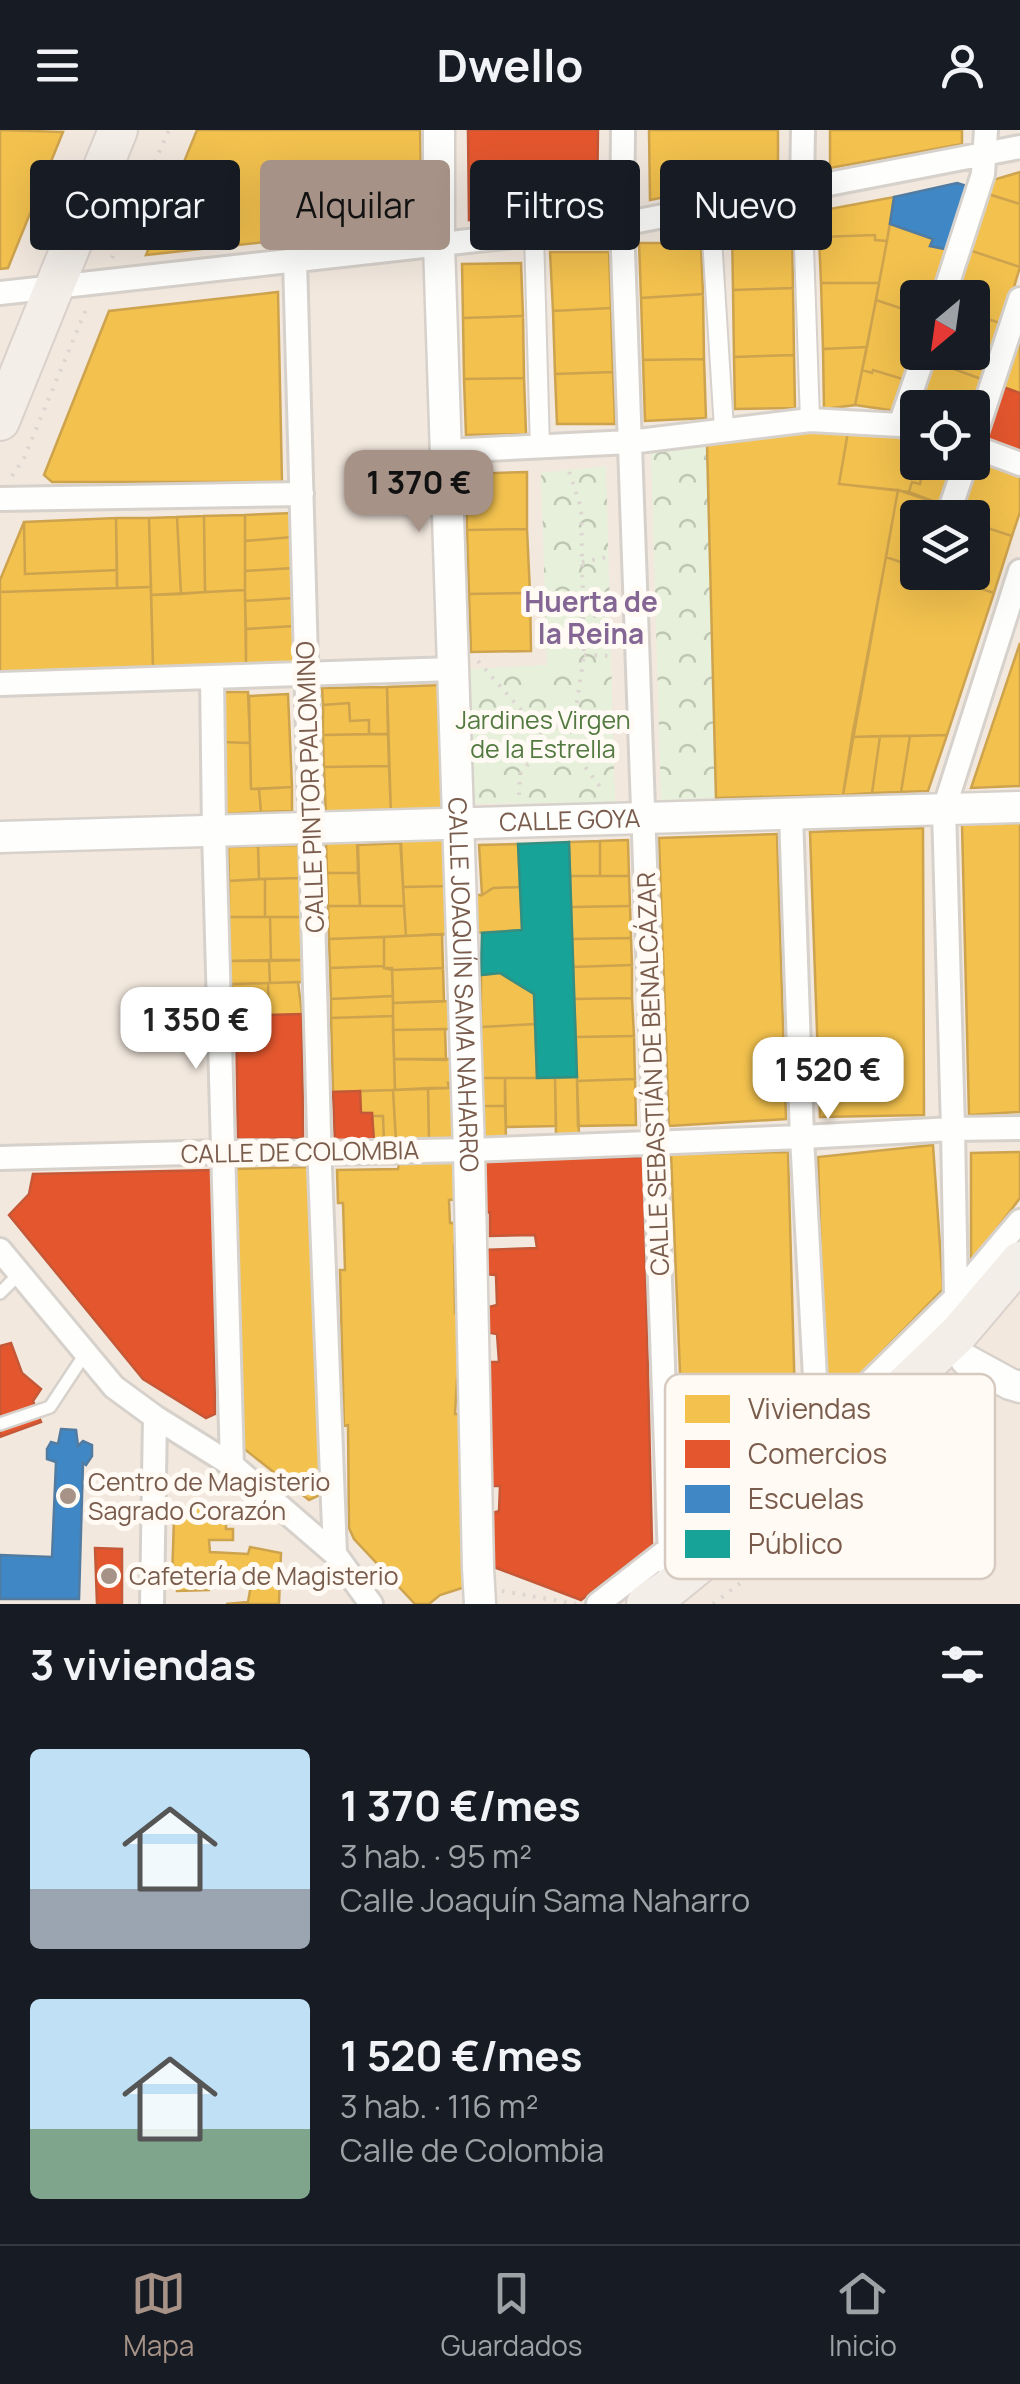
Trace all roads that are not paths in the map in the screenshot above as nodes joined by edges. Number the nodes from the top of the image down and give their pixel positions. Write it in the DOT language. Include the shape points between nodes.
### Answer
graph roads {
  1 [pos="118,130"];
  2 [pos="439,130"];
  3 [pos="623,130"];
  4 [pos="803,130"];
  5 [pos="986,142"];
  6 [pos="1020,148"];
  7 [pos="439,160"];
  8 [pos="623,160"];
  9 [pos="802,160"];
  10 [pos="832,181"];
  11 [pos="385,250"];
  12 [pos="439,250"];
  13 [pos="534,250"];
  14 [pos="623,250"];
  15 [pos="713,250"];
  16 [pos="804,250"];
  17 [pos="295,260"];
  18 [pos="949,280"];
  19 [pos="55,287"];
  20 [pos="0,293"];
  21 [pos="1020,300"];
  22 [pos="990,391"];
  23 [pos="810,420"];
  24 [pos="0,421"];
  25 [pos="900,427"];
  26 [pos="724,429"];
  27 [pos="630,442"];
  28 [pos="540,448"];
  29 [pos="446,451"];
  30 [pos="990,453"];
  31 [pos="1020,464"];
  32 [pos="4,491"];
  33 [pos="302,494"];
  34 [pos="1020,572"];
  35 [pos="460,664"];
  36 [pos="307,674"];
  37 [pos="212,677"];
  38 [pos="0,684"];
  39 [pos="1020,807"];
  40 [pos="944,809"];
  41 [pos="790,814"];
  42 [pos="644,818"];
  43 [pos="458,824"];
  44 [pos="311,828"];
  45 [pos="214,831"];
  46 [pos="0,837"];
  47 [pos="1020,1128"];
  48 [pos="954,1129"];
  49 [pos="802,1138"];
  50 [pos="655,1142"];
  51 [pos="470,1150"];
  52 [pos="224,1152"];
  53 [pos="320,1153"];
  54 [pos="0,1158"];
  55 [pos="1020,1221"];
  56 [pos="6,1260"];
  57 [pos="1020,1261"];
  58 [pos="0,1294"];
  59 [pos="1020,1298"];
  60 [pos="967,1341"];
  61 [pos="85,1354"];
  62 [pos="819,1374"];
  63 [pos="922,1374"];
  64 [pos="938,1374"];
  65 [pos="1020,1386"];
  66 [pos="665,1413"];
  67 [pos="155,1416"];
  68 [pos="0,1424"];
  69 [pos="232,1466"];
  70 [pos="665,1552"];
  71 [pos="334,1554"];
  72 [pos="686,1579"];
  73 [pos="694,1579"];
  74 [pos="485,1597"];
  75 [pos="667,1598"];
  76 [pos="152,1604"];
  77 [pos="371,1604"];
  78 [pos="598,1604"];
  1 -- 19 [label="main road"];
  2 -- 7 [label="street, CALLE JOAQUÍN SAMA NAHARRO"];
  3 -- 8 [label="street, CALLE SEBASTIÁN DE BENALCÁZAR"];
  4 -- 9 [label="street"];
  5 -- 6 [label="street"];
  5 -- 10 [label="street"];
  5 -- 18 [label="street" via="983,174"];
  11 -- 17 [label="street"];
  12 -- 29 [label="street, CALLE JOAQUÍN SAMA NAHARRO"];
  13 -- 28 [label="street"];
  14 -- 27 [label="street, CALLE SEBASTIÁN DE BENALCÁZAR"];
  15 -- 26 [label="street"];
  16 -- 23 [label="street"];
  17 -- 19 [label="street"];
  17 -- 33 [label="street, CALLE PINTOR PALOMINO"];
  19 -- 20 [label="street"];
  19 -- 24 [label="main road"];
  21 -- 22 [label="street"];
  23 -- 25 [label="street"];
  23 -- 26 [label="street"];
  26 -- 27 [label="street"];
  27 -- 28 [label="street"];
  27 -- 42 [label="street, CALLE SEBASTIÁN DE BENALCÁZAR"];
  28 -- 29 [label="street"];
  29 -- 35 [label="street, CALLE JOAQUÍN SAMA NAHARRO"];
  30 -- 31 [label="street"];
  32 -- 33 [label="street"];
  33 -- 36 [label="street, CALLE PINTOR PALOMINO"];
  34 -- 40 [label="street"];
  35 -- 36 [label="street"];
  35 -- 43 [label="street, CALLE JOAQUÍN SAMA NAHARRO"];
  36 -- 37 [label="street"];
  36 -- 44 [label="street, CALLE PINTOR PALOMINO"];
  37 -- 38 [label="street"];
  37 -- 45 [label="street"];
  39 -- 40 [label="street, CALLE GOYA"];
  40 -- 41 [label="street, CALLE GOYA"];
  40 -- 48 [label="street"];
  41 -- 42 [label="street, CALLE GOYA"];
  41 -- 49 [label="street"];
  42 -- 43 [label="street, CALLE GOYA"];
  42 -- 50 [label="street, CALLE SEBASTIÁN DE BENALCÁZAR"];
  43 -- 44 [label="street, CALLE GOYA"];
  43 -- 51 [label="street, CALLE JOAQUÍN SAMA NAHARRO"];
  44 -- 45 [label="street, CALLE GOYA"];
  44 -- 53 [label="street, CALLE PINTOR PALOMINO"];
  45 -- 46 [label="street, CALLE GOYA"];
  45 -- 52 [label="street"];
  47 -- 48 [label="street, CALLE DE COLOMBIA"];
  48 -- 49 [label="street, CALLE DE COLOMBIA"];
  48 -- 60 [label="street"];
  49 -- 50 [label="street, CALLE DE COLOMBIA"];
  49 -- 62 [label="street"];
  50 -- 51 [label="street, CALLE DE COLOMBIA"];
  50 -- 66 [label="street, CALLE SEBASTIÁN DE BENALCÁZAR"];
  51 -- 53 [label="street, CALLE DE COLOMBIA"];
  51 -- 74 [label="street, CALLE JOAQUÍN SAMA NAHARRO" via="478,1568"];
  52 -- 53 [label="street, CALLE DE COLOMBIA"];
  52 -- 54 [label="street, CALLE DE COLOMBIA"];
  52 -- 69 [label="street"];
  53 -- 71 [label="street, CALLE PINTOR PALOMINO"];
  55 -- 60 [label="street"];
  56 -- 58 [label="lane"];
  56 -- 61 [label="street"];
  57 -- 60 [label="main road"];
  59 -- 60 [label="main road" via="999,1326"];
  60 -- 63 [label="main road"];
  60 -- 64 [label="main road"];
  60 -- 65 [label="street"];
  61 -- 67 [label="street" via="114,1387"];
  61 -- 68 [label="lane" via="50,1407"];
  67 -- 69 [label="street"];
  67 -- 76 [label="street"];
  69 -- 71 [label="street"];
  70 -- 78 [label="street"];
  71 -- 77 [label="street"];
  72 -- 75 [label="main road"];
  73 -- 75 [label="main road"];
}
